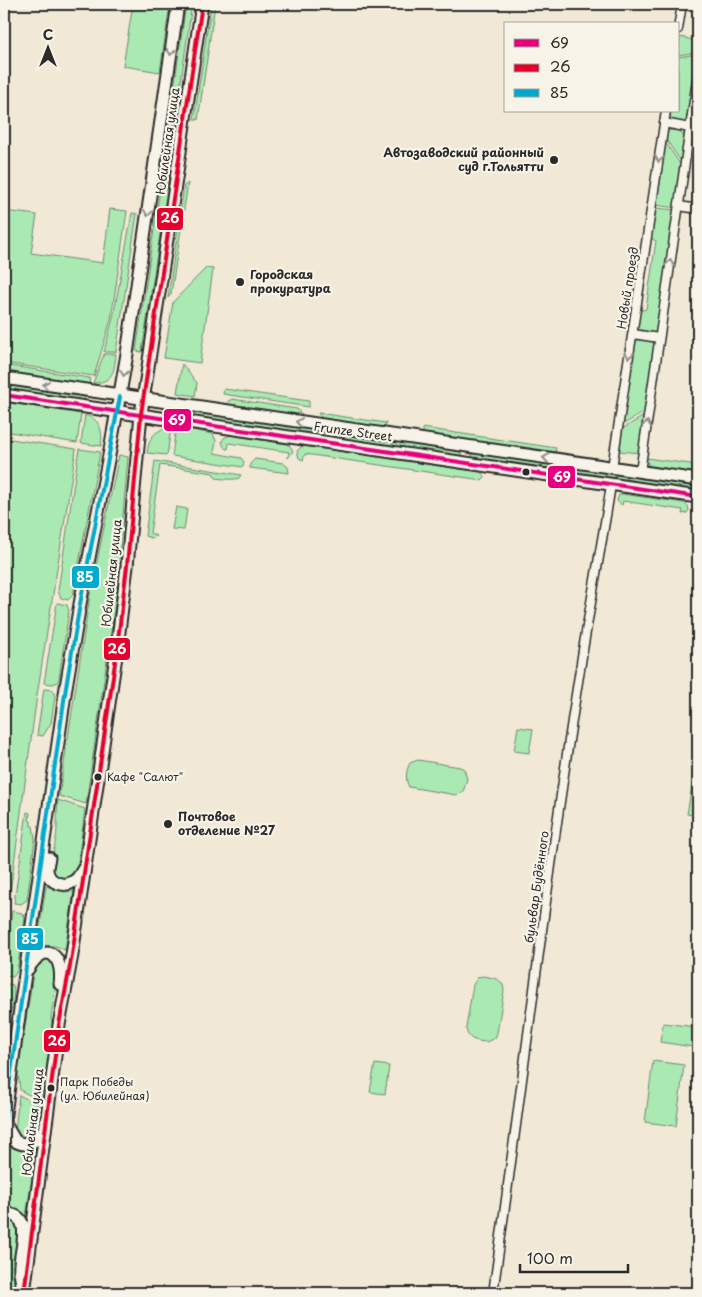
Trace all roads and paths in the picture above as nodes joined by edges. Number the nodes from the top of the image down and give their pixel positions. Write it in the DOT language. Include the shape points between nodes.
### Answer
graph roads {
  1 [pos="178,4"];
  2 [pos="202,4"];
  3 [pos="682,4"];
  4 [pos="679,22"];
  5 [pos="698,73"];
  6 [pos="666,112"];
  7 [pos="664,123"];
  8 [pos="690,128"];
  9 [pos="679,206"];
  10 [pos="698,209"];
  11 [pos="632,334"];
  12 [pos="659,338"];
  13 [pos="4,378"];
  14 [pos="4,395"];
  15 [pos="120,395"];
  16 [pos="144,399"];
  17 [pos="117,411"];
  18 [pos="141,414"];
  19 [pos="469,447"];
  20 [pos="466,463"];
  21 [pos="612,468"];
  22 [pos="640,472"];
  23 [pos="698,480"];
  24 [pos="611,485"];
  25 [pos="698,498"];
  26 [pos="47,814"];
  27 [pos="85,866"];
  28 [pos="26,973"];
  29 [pos="59,1025"];
  30 [pos="4,1122"];
  31 [pos="47,1123"];
  32 [pos="4,1214"];
  33 [pos="24,1293"];
  34 [pos="493,1293"];
  1 -- 15 [label="main road, Юбилейная улица, one-way"];
  2 -- 16 [label="main road, Юбилейная улица"];
  3 -- 4 [label="street"];
  5 -- 8 [label="street"];
  6 -- 7 [label="street, Новый проезд"];
  7 -- 8 [label="street"];
  7 -- 11 [label="street, Новый проезд, one-way"];
  8 -- 9 [label="street"];
  9 -- 10 [label="street"];
  12 -- 9 [label="street, one-way"];
  11 -- 12 [label="street"];
  11 -- 21 [label="street, Новый проезд, one-way"];
  22 -- 12 [label="street, one-way"];
  15 -- 13 [label="main road, Frunze Street, one-way"];
  14 -- 17 [label="main road, Frunze Street"];
  15 -- 16 [label="main road, Frunze Street"];
  15 -- 17 [label="main road, Юбилейная улица"];
  16 -- 18 [label="main road, Юбилейная улица"];
  19 -- 16 [label="main road, Frunze Street, one-way"];
  17 -- 18 [label="main road, Frunze Street"];
  17 -- 26 [label="main road, Юбилейная улица" via="80,604"];
  18 -- 20 [label="main road, Frunze Street"];
  18 -- 27 [label="main road, Юбилейная улица" via="127,566"];
  19 -- 20 [label="main road"];
  21 -- 19 [label="main road, Frunze Street, one-way"];
  20 -- 24 [label="main road, Frunze Street"];
  21 -- 22 [label="main road, Frunze Street"];
  22 -- 23 [label="main road, Frunze Street"];
  24 -- 25 [label="main road, Frunze Street"];
  24 -- 34 [label="street, бульвар Будённого" via="581,663"];
  26 -- 27 [label="main road" via="52,834 47,871 51,879 56,883 69,884"];
  26 -- 28 [label="main road, Юбилейная улица"];
  27 -- 29 [label="main road, Юбилейная улица"];
  28 -- 29 [label="main road" via="40,955 49,954 58,959 61,971 57,1008"];
  28 -- 30 [label="main road, Юбилейная улица"];
  29 -- 31 [label="main road, Юбилейная улица"];
  30 -- 31 [label="main road" via="15,1141 24,1144 36,1140"];
  31 -- 33 [label="main road, Юбилейная улица"];
  32 -- 33 [label="main road" via="12,1214 22,1223 24,1231 19,1267"];
}
